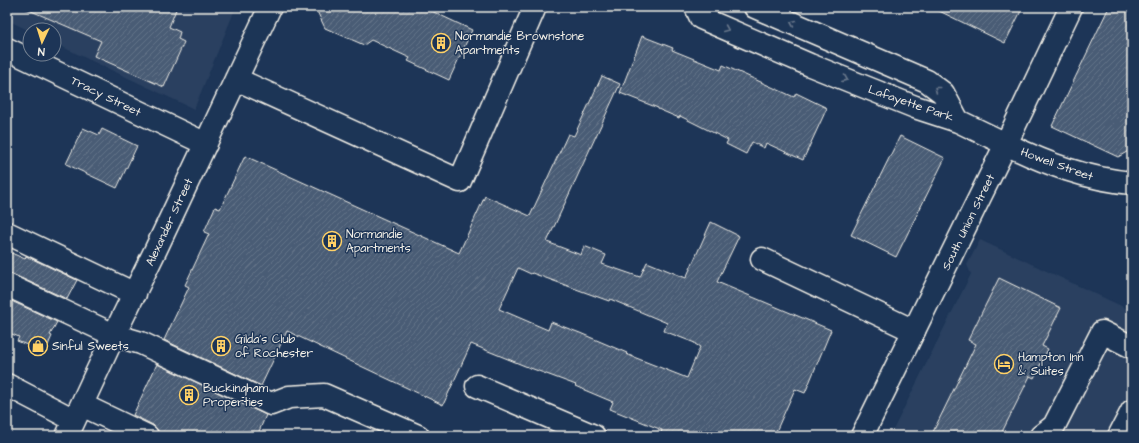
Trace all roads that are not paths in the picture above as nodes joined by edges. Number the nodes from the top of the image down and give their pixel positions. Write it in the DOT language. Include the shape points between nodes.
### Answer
graph roads {
  1 [pos="270,7"];
  2 [pos="535,7"];
  3 [pos="696,7"];
  4 [pos="755,7"];
  5 [pos="1071,7"];
  6 [pos="823,36"];
  7 [pos="7,49"];
  8 [pos="810,65"];
  9 [pos="236,79"];
  10 [pos="958,121"];
  11 [pos="206,144"];
  12 [pos="1006,144"];
  13 [pos="1132,183"];
  14 [pos="7,234"];
  15 [pos="762,259"];
  16 [pos="7,285"];
  17 [pos="135,294"];
  18 [pos="914,331"];
  19 [pos="114,335"];
  20 [pos="1132,347"];
  21 [pos="7,385"];
  22 [pos="478,386"];
  23 [pos="1132,411"];
  24 [pos="74,421"];
  25 [pos="147,436"];
  26 [pos="418,436"];
  27 [pos="594,436"];
  28 [pos="862,436"];
  29 [pos="1041,436"];
  30 [pos="1119,436"];
  1 -- 9 [label="street, Alexander Street"];
  2 -- 9 [label="street" via="460,181"];
  3 -- 8 [label="street, Lafayette Park, one-way" via="701,18"];
  6 -- 4 [label="street, Lafayette Park, one-way"];
  5 -- 12 [label="street, South Union Street"];
  6 -- 8 [label="street"];
  10 -- 6 [label="street, Lafayette Park, one-way" via="943,93 927,81"];
  7 -- 11 [label="street, Tracy Street"];
  8 -- 10 [label="street, Lafayette Park, one-way" via="915,107"];
  9 -- 11 [label="street, Alexander Street"];
  10 -- 12 [label="street, Howell Street"];
  11 -- 17 [label="street, Alexander Street"];
  12 -- 13 [label="street, Howell Street" via="1071,172 1112,182"];
  12 -- 18 [label="street, South Union Street"];
  14 -- 17 [label="street"];
  15 -- 18 [label="street"];
  16 -- 19 [label="street"];
  17 -- 19 [label="street, Alexander Street"];
  18 -- 28 [label="street, South Union Street"];
  19 -- 24 [label="street, Alexander Street"];
  19 -- 26 [label="street" via="141,343 271,404 288,397 324,395"];
  20 -- 29 [label="street" via="1102,332 1054,426"];
  21 -- 24 [label="street"];
  22 -- 27 [label="street"];
  23 -- 30 [label="street"];
  24 -- 25 [label="street"];
}
